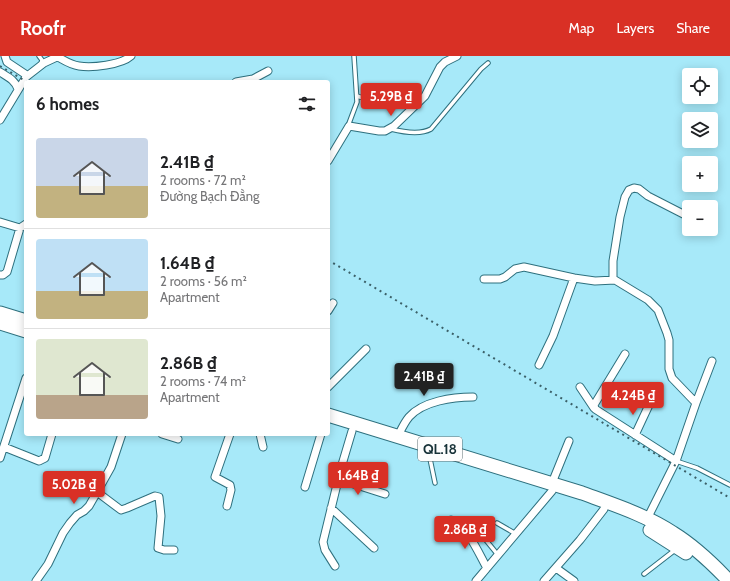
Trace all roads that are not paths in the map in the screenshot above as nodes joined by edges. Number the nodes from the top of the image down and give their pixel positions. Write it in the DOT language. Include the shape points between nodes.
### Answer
graph roads {
  1 [pos="6,56"];
  2 [pos="39,56"];
  3 [pos="131,56"];
  4 [pos="354,56"];
  5 [pos="457,56"];
  6 [pos="59,57"];
  7 [pos="488,63"];
  8 [pos="41,65"];
  9 [pos="268,71"];
  10 [pos="0,72"];
  11 [pos="25,78"];
  12 [pos="247,80"];
  13 [pos="18,89"];
  14 [pos="357,96"];
  15 [pos="378,103"];
  16 [pos="0,120"];
  17 [pos="348,126"];
  18 [pos="390,129"];
  19 [pos="330,158"];
  20 [pos="682,213"];
  21 [pos="0,222"];
  22 [pos="23,226"];
  23 [pos="0,275"];
  24 [pos="574,278"];
  25 [pos="484,279"];
  26 [pos="613,280"];
  27 [pos="333,303"];
  28 [pos="330,308"];
  29 [pos="0,313"];
  30 [pos="24,321"];
  31 [pos="24,322"];
  32 [pos="0,323"];
  33 [pos="366,349"];
  34 [pos="625,354"];
  35 [pos="712,361"];
  36 [pos="539,365"];
  37 [pos="330,383"];
  38 [pos="24,384"];
  39 [pos="580,387"];
  40 [pos="643,396"];
  41 [pos="473,397"];
  42 [pos="696,403"];
  43 [pos="594,408"];
  44 [pos="330,416"];
  45 [pos="330,425"];
  46 [pos="352,431"];
  47 [pos="635,435"];
  48 [pos="51,436"];
  49 [pos="121,436"];
  50 [pos="168,436"];
  51 [pos="229,436"];
  52 [pos="260,436"];
  53 [pos="320,436"];
  54 [pos="398,436"];
  55 [pos="178,439"];
  56 [pos="569,441"];
  57 [pos="4,447"];
  58 [pos="263,447"];
  59 [pos="428,454"];
  60 [pos="0,458"];
  61 [pos="676,461"];
  62 [pos="338,479"];
  63 [pos="435,483"];
  64 [pos="730,485"];
  65 [pos="305,487"];
  66 [pos="552,487"];
  67 [pos="97,492"];
  68 [pos="385,494"];
  69 [pos="227,506"];
  70 [pos="331,508"];
  71 [pos="604,509"];
  72 [pos="647,519"];
  73 [pos="451,520"];
  74 [pos="497,523"];
  75 [pos="516,534"];
  76 [pos="485,539"];
  77 [pos="678,547"];
  78 [pos="374,548"];
  79 [pos="174,550"];
  80 [pos="498,555"];
  81 [pos="335,566"];
  82 [pos="487,568"];
  83 [pos="556,568"];
  84 [pos="714,573"];
  85 [pos="644,574"];
  86 [pos="36,581"];
  87 [pos="476,581"];
  88 [pos="544,581"];
  89 [pos="574,581"];
  90 [pos="730,581"];
  1 -- 11 [label="street" via="7,62 25,74"];
  2 -- 8 [label="lane" via="42,60"];
  3 -- 6 [label="street" via="123,61 90,66 73,64"];
  4 -- 14 [label="lane"];
  5 -- 18 [label="street" via="440,67 425,96"];
  6 -- 8 [label="street"];
  7 -- 18 [label="lane" via="431,129 422,132"];
  8 -- 11 [label="street"];
  9 -- 12 [label="street"];
  10 -- 13 [label="street" via="15,82"];
  11 -- 13 [label="street"];
  13 -- 16 [label="street"];
  14 -- 15 [label="lane"];
  14 -- 17 [label="lane"];
  17 -- 18 [label="street" via="379,132"];
  17 -- 19 [label="street"];
  20 -- 26 [label="street" via="639,189 629,190 620,217 613,261"];
  21 -- 22 [label="street"];
  22 -- 23 [label="street" via="7,272"];
  24 -- 25 [label="street" via="524,267 515,269 500,279"];
  24 -- 26 [label="street"];
  24 -- 36 [label="street" via="553,336"];
  26 -- 42 [label="street" via="619,281 642,296 658,310 669,340 670,374 674,382"];
  27 -- 28 [label="street"];
  29 -- 30 [label="highway"];
  31 -- 32 [label="highway"];
  33 -- 37 [label="street"];
  34 -- 43 [label="street"];
  35 -- 42 [label="street"];
  38 -- 57 [label="street"];
  39 -- 43 [label="street"];
  40 -- 47 [label="street" via="649,405"];
  41 -- 54 [label="street" via="449,398 414,412"];
  42 -- 61 [label="street"];
  43 -- 47 [label="street"];
  44 -- 54 [label="highway, QL.18"];
  45 -- 46 [label="highway, QL.18"];
  46 -- 59 [label="highway, QL.18"];
  46 -- 62 [label="street"];
  47 -- 61 [label="street"];
  48 -- 57 [label="street" via="45,458 39,461"];
  49 -- 67 [label="street" via="111,467"];
  50 -- 55 [label="street"];
  51 -- 69 [label="street" via="215,477 230,485"];
  52 -- 58 [label="street"];
  53 -- 65 [label="street"];
  54 -- 66 [label="highway, QL.18"];
  56 -- 66 [label="street"];
  57 -- 60 [label="street"];
  59 -- 63 [label="lane"];
  59 -- 66 [label="highway, QL.18"];
  61 -- 64 [label="lane" via="697,468"];
  61 -- 72 [label="street"];
  62 -- 68 [label="street"];
  62 -- 70 [label="street"];
  66 -- 71 [label="highway, QL.18"];
  66 -- 72 [label="highway, QL.18" via="582,493"];
  66 -- 75 [label="street"];
  67 -- 79 [label="street" via="121,510 155,496 159,497 161,516 158,548"];
  67 -- 86 [label="street" via="86,509 77,515 63,533 48,564"];
  70 -- 78 [label="street"];
  70 -- 81 [label="street" via="323,542"];
  71 -- 77 [label="highway, QL.18" via="631,520"];
  71 -- 83 [label="street"];
  72 -- 84 [label="highway, QL.18" via="672,532"];
  73 -- 82 [label="street" via="460,524"];
  74 -- 75 [label="lane"];
  75 -- 80 [label="street"];
  76 -- 80 [label="lane"];
  77 -- 84 [label="highway, QL.18"];
  77 -- 85 [label="lane"];
  80 -- 82 [label="street"];
  82 -- 87 [label="street"];
  83 -- 88 [label="street"];
  83 -- 89 [label="street"];
  84 -- 90 [label="highway, QL.18"];
}
